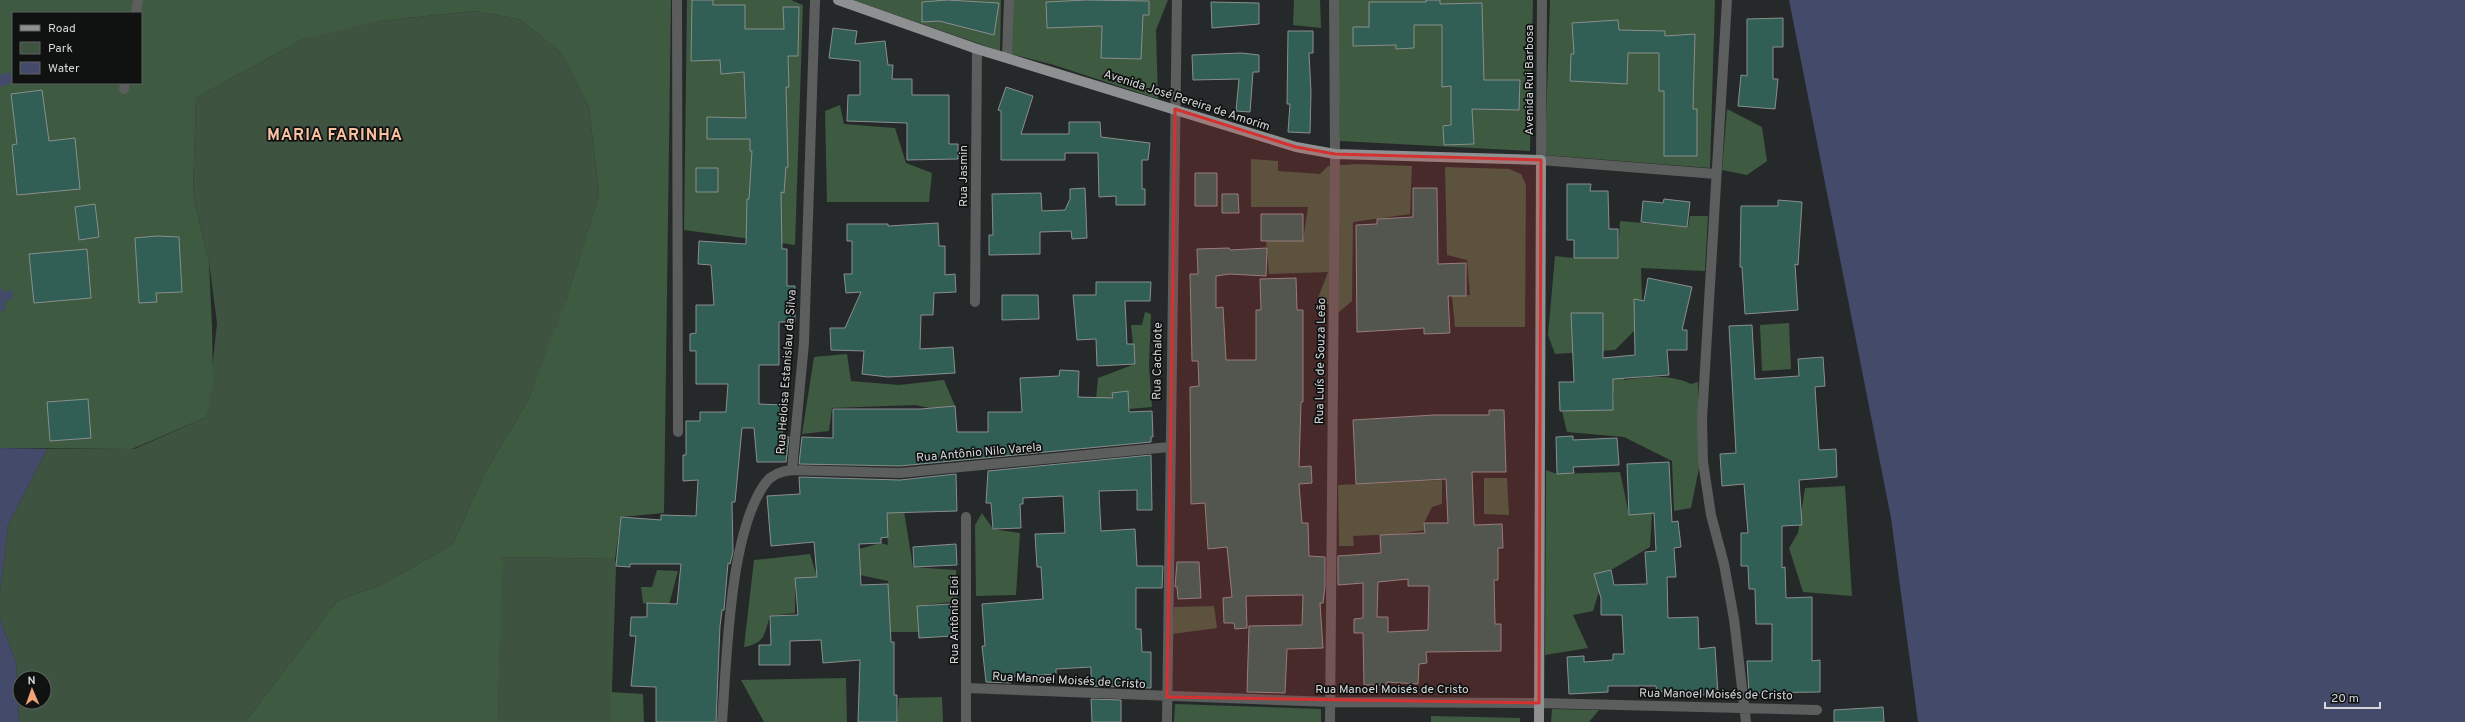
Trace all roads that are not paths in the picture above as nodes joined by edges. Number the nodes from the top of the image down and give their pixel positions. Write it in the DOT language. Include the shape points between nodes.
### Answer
graph roads {
  1 [pos="138,0"];
  2 [pos="677,0"];
  3 [pos="815,0"];
  4 [pos="838,0"];
  5 [pos="1009,0"];
  6 [pos="1177,0"];
  7 [pos="1334,0"];
  8 [pos="1542,0"];
  9 [pos="1726,0"];
  10 [pos="136,12"];
  11 [pos="977,49"];
  12 [pos="1007,57"];
  13 [pos="1175,109"];
  14 [pos="1335,154"];
  15 [pos="1541,160"];
  16 [pos="1716,174"];
  17 [pos="976,302"];
  18 [pos="678,432"];
  19 [pos="1169,447"];
  20 [pos="792,470"];
  21 [pos="966,517"];
  22 [pos="967,688"];
  23 [pos="1167,697"];
  24 [pos="1330,702"];
  25 [pos="1539,703"];
  26 [pos="1744,709"];
  27 [pos="1817,710"];
  28 [pos="722,722"];
  29 [pos="966,722"];
  30 [pos="1167,722"];
  31 [pos="1330,722"];
  32 [pos="1539,722"];
  33 [pos="1746,722"];
  1 -- 10 [label="street"];
  2 -- 18 [label="street"];
  3 -- 20 [label="street, Rua Heloisa Estanislau da Silva" via="804,343"];
  4 -- 11 [label="main road, Avenida José Pereira de Amorim"];
  5 -- 12 [label="street"];
  6 -- 13 [label="street, Rua Cachalote"];
  7 -- 14 [label="street, Rua Luís de Souza Leão"];
  8 -- 15 [label="street, Avenida Rui Barbosa"];
  9 -- 16 [label="street"];
  11 -- 12 [label="main road, Avenida José Pereira de Amorim"];
  11 -- 17 [label="street, Rua Jasmin"];
  12 -- 13 [label="main road, Avenida José Pereira de Amorim"];
  13 -- 14 [label="main road, Avenida José Pereira de Amorim" via="1296,147"];
  13 -- 19 [label="street, Rua Cachalote"];
  14 -- 15 [label="main road, Avenida José Pereira de Amorim"];
  14 -- 24 [label="street, Rua Luís de Souza Leão"];
  15 -- 16 [label="street"];
  15 -- 25 [label="main road"];
  16 -- 26 [label="street" via="1702,419 1703,462 1711,515 1724,564 1734,619"];
  19 -- 20 [label="street, Rua Antônio Nilo Varela" via="900,473"];
  19 -- 23 [label="street, Rua Cachalote"];
  20 -- 28 [label="street, Rua Heloisa Estanislau da Silva" via="779,471 764,484 744,529 732,598"];
  21 -- 22 [label="street, Rua Antônio Eloi"];
  22 -- 23 [label="street, Rua Manoel Moisés de Cristo"];
  22 -- 29 [label="street, Rua Antônio Eloi"];
  23 -- 24 [label="street, Rua Manoel Moisés de Cristo"];
  23 -- 30 [label="street, Rua Cachalote"];
  24 -- 25 [label="street, Rua Manoel Moisés de Cristo"];
  24 -- 31 [label="street, Rua Luís de Souza Leão"];
  25 -- 26 [label="street, Rua Manoel Moisés de Cristo"];
  25 -- 32 [label="main road"];
  26 -- 27 [label="street, Rua Manoel Moisés de Cristo"];
  26 -- 33 [label="street"];
}
